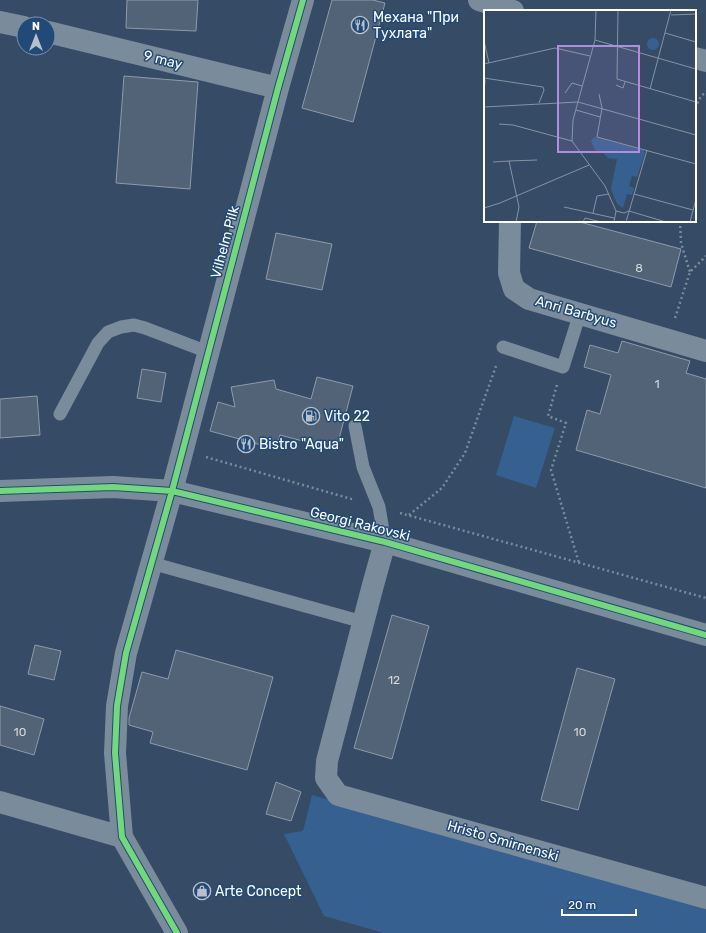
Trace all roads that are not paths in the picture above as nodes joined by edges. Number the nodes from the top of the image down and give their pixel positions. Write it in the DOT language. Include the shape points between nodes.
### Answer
graph roads {
  1 [pos="303,0"];
  2 [pos="479,0"];
  3 [pos="515,0"];
  4 [pos="511,10"];
  5 [pos="514,10"];
  6 [pos="0,22"];
  7 [pos="16,25"];
  8 [pos="56,34"];
  9 [pos="696,58"];
  10 [pos="706,61"];
  11 [pos="278,88"];
  12 [pos="510,222"];
  13 [pos="580,313"];
  14 [pos="503,347"];
  15 [pos="706,351"];
  16 [pos="208,352"];
  17 [pos="60,414"];
  18 [pos="355,426"];
  19 [pos="0,491"];
  20 [pos="172,491"];
  21 [pos="385,542"];
  22 [pos="151,564"];
  23 [pos="363,622"];
  24 [pos="706,635"];
  25 [pos="0,802"];
  26 [pos="122,837"];
  27 [pos="706,898"];
  28 [pos="177,933"];
  1 -- 11 [label="street, Vilhelm Pilk"];
  2 -- 4 [label="street"];
  3 -- 5 [label="street"];
  6 -- 7 [label="street"];
  8 -- 11 [label="street, 9 may"];
  9 -- 10 [label="street"];
  11 -- 16 [label="street, Vilhelm Pilk"];
  12 -- 13 [label="street, Anri Barbyus" via="509,273 514,289 529,299"];
  13 -- 14 [label="lane" via="563,368"];
  13 -- 15 [label="street, Anri Barbyus"];
  16 -- 17 [label="lane" via="134,325 108,332 98,343"];
  16 -- 20 [label="street, Vilhelm Pilk"];
  18 -- 21 [label="lane" via="363,467 379,507"];
  19 -- 20 [label="street, Georgi Rakovski" via="113,487"];
  20 -- 21 [label="street, Georgi Rakovski"];
  20 -- 22 [label="street, Vilhelm Pilk"];
  21 -- 23 [label="street, Hristo Smirnenski"];
  21 -- 24 [label="street, Georgi Rakovski"];
  22 -- 23 [label="lane"];
  22 -- 26 [label="street, Vilhelm Pilk" via="126,653 117,706 115,753"];
  23 -- 27 [label="street, Hristo Smirnenski" via="327,761 326,778 338,795"];
  25 -- 26 [label="street"];
  26 -- 28 [label="street"];
}
